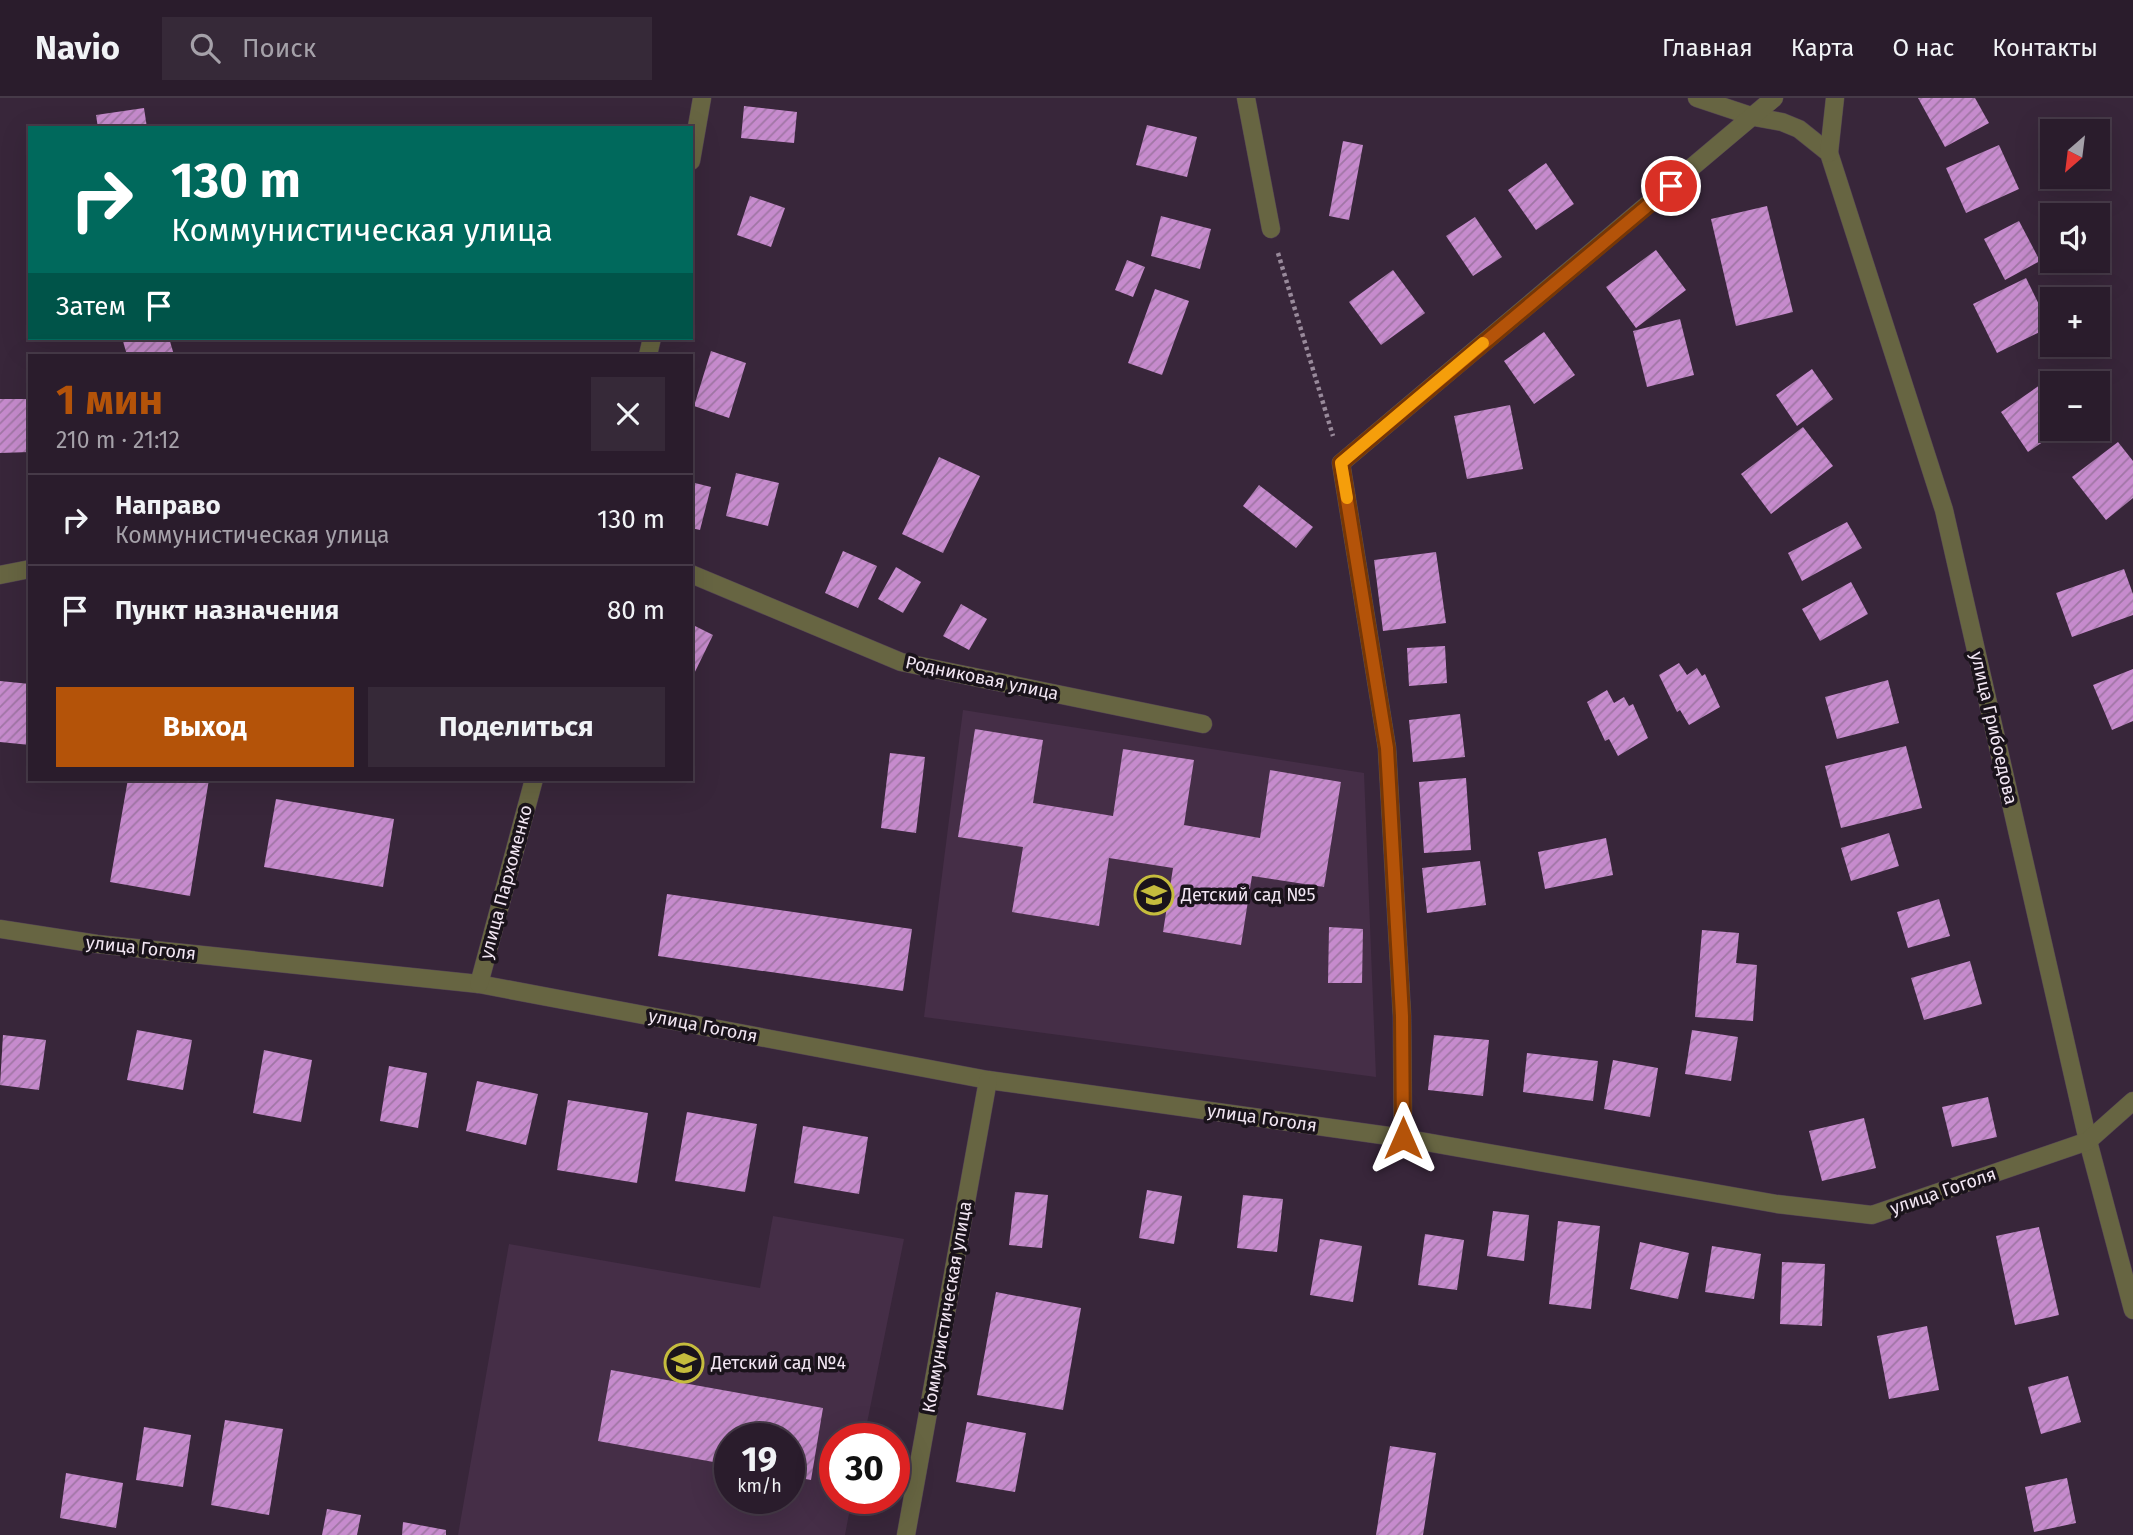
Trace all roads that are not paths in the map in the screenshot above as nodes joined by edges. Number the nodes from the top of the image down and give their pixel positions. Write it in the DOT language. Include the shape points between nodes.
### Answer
graph roads {
  1 [pos="702,98"];
  2 [pos="1246,98"];
  3 [pos="1697,98"];
  4 [pos="1774,98"];
  5 [pos="1835,98"];
  6 [pos="1754,117"];
  7 [pos="693,150"];
  8 [pos="1829,153"];
  9 [pos="1271,229"];
  10 [pos="28,569"];
  11 [pos="0,575"];
  12 [pos="693,575"];
  13 [pos="1203,723"];
  14 [pos="533,781"];
  15 [pos="0,929"];
  16 [pos="479,984"];
  17 [pos="988,1080"];
  18 [pos="2133,1101"];
  19 [pos="1403,1138"];
  20 [pos="2088,1141"];
  21 [pos="2133,1310"];
  22 [pos="906,1535"];
  1 -- 7 [label="street"];
  2 -- 9 [label="street"];
  3 -- 6 [label="street"];
  4 -- 6 [label="street"];
  5 -- 8 [label="street, улица Грибоедова"];
  6 -- 8 [label="street" via="1799,129"];
  6 -- 19 [label="street" via="1341,463 1387,748 1402,1016"];
  8 -- 20 [label="street, улица Грибоедова" via="1944,510"];
  10 -- 11 [label="street"];
  12 -- 13 [label="street, Родниковая улица" via="901,662"];
  14 -- 16 [label="street, улица Пархоменко"];
  15 -- 16 [label="street, улица Гоголя" via="97,944"];
  16 -- 17 [label="street, улица Гоголя"];
  17 -- 19 [label="street, улица Гоголя"];
  17 -- 22 [label="street, Коммунистическая улица"];
  18 -- 20 [label="street, улица Гоголя"];
  19 -- 20 [label="street, улица Гоголя" via="1777,1204 1872,1215"];
  20 -- 21 [label="street, улица Грибоедова"];
}
